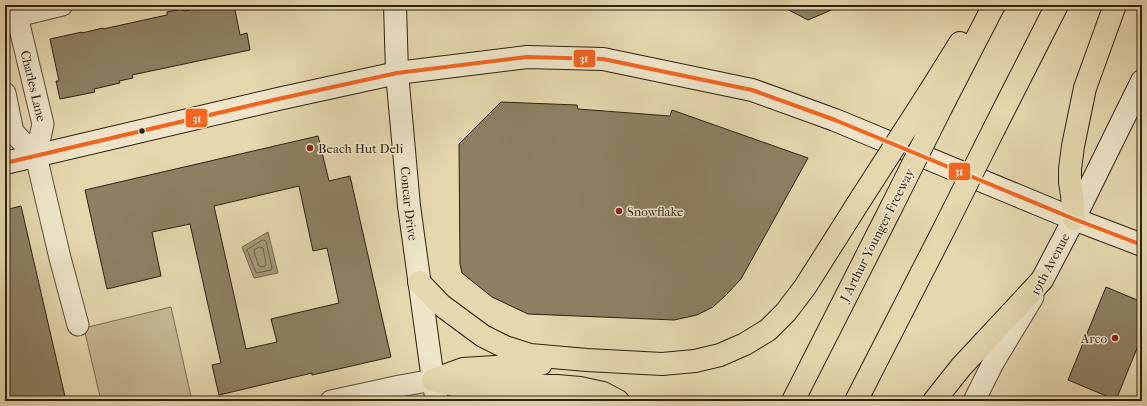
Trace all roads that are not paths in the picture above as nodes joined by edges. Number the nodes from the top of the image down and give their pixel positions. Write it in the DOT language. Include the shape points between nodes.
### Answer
graph roads {
  1 [pos="62,5"];
  2 [pos="395,5"];
  3 [pos="984,5"];
  4 [pos="994,5"];
  5 [pos="1057,5"];
  6 [pos="1115,5"];
  7 [pos="11,18"];
  8 [pos="397,73"];
  9 [pos="1142,82"];
  10 [pos="5,94"];
  11 [pos="934,102"];
  12 [pos="36,156"];
  13 [pos="5,163"];
  14 [pos="1074,219"];
  15 [pos="1142,245"];
  16 [pos="1042,280"];
  17 [pos="419,282"];
  18 [pos="78,325"];
  19 [pos="586,360"];
  20 [pos="435,391"];
  21 [pos="331,401"];
  22 [pos="618,401"];
  23 [pos="793,401"];
  24 [pos="856,401"];
  25 [pos="934,401"];
  26 [pos="974,401"];
  1 -- 7 [label="street"];
  2 -- 8 [label="main road, Concar Drive"];
  3 -- 11 [label="highway"];
  4 -- 11 [label="highway, J Arthur Younger Freeway"];
  5 -- 24 [label="highway, bridge"];
  6 -- 14 [label="highway" via="1085,88 1073,146 1070,182"];
  7 -- 12 [label="street, Charles Lane" via="42,124"];
  8 -- 12 [label="main road"];
  8 -- 14 [label="main road" via="527,57 603,59 752,90 835,120"];
  8 -- 17 [label="main road, Concar Drive"];
  9 -- 14 [label="main road, 19th Avenue"];
  10 -- 12 [label="street" via="14,132"];
  11 -- 19 [label="highway, bridge" via="862,197 805,287 768,330 720,355 695,361 662,364"];
  11 -- 23 [label="highway, J Arthur Younger Freeway, bridge" via="891,208"];
  12 -- 13 [label="main road"];
  12 -- 18 [label="street"];
  14 -- 15 [label="main road"];
  14 -- 16 [label="main road, 19th Avenue"];
  16 -- 25 [label="highway" via="961,367"];
  16 -- 26 [label="street, 19th Avenue" via="993,363"];
  17 -- 19 [label="highway" via="461,321 505,347 530,355"];
  17 -- 20 [label="main road, Concar Drive"];
  19 -- 20 [label="highway" via="463,369"];
  20 -- 21 [label="street" via="400,386"];
  20 -- 22 [label="highway" via="453,385 556,386 603,393"];
}
